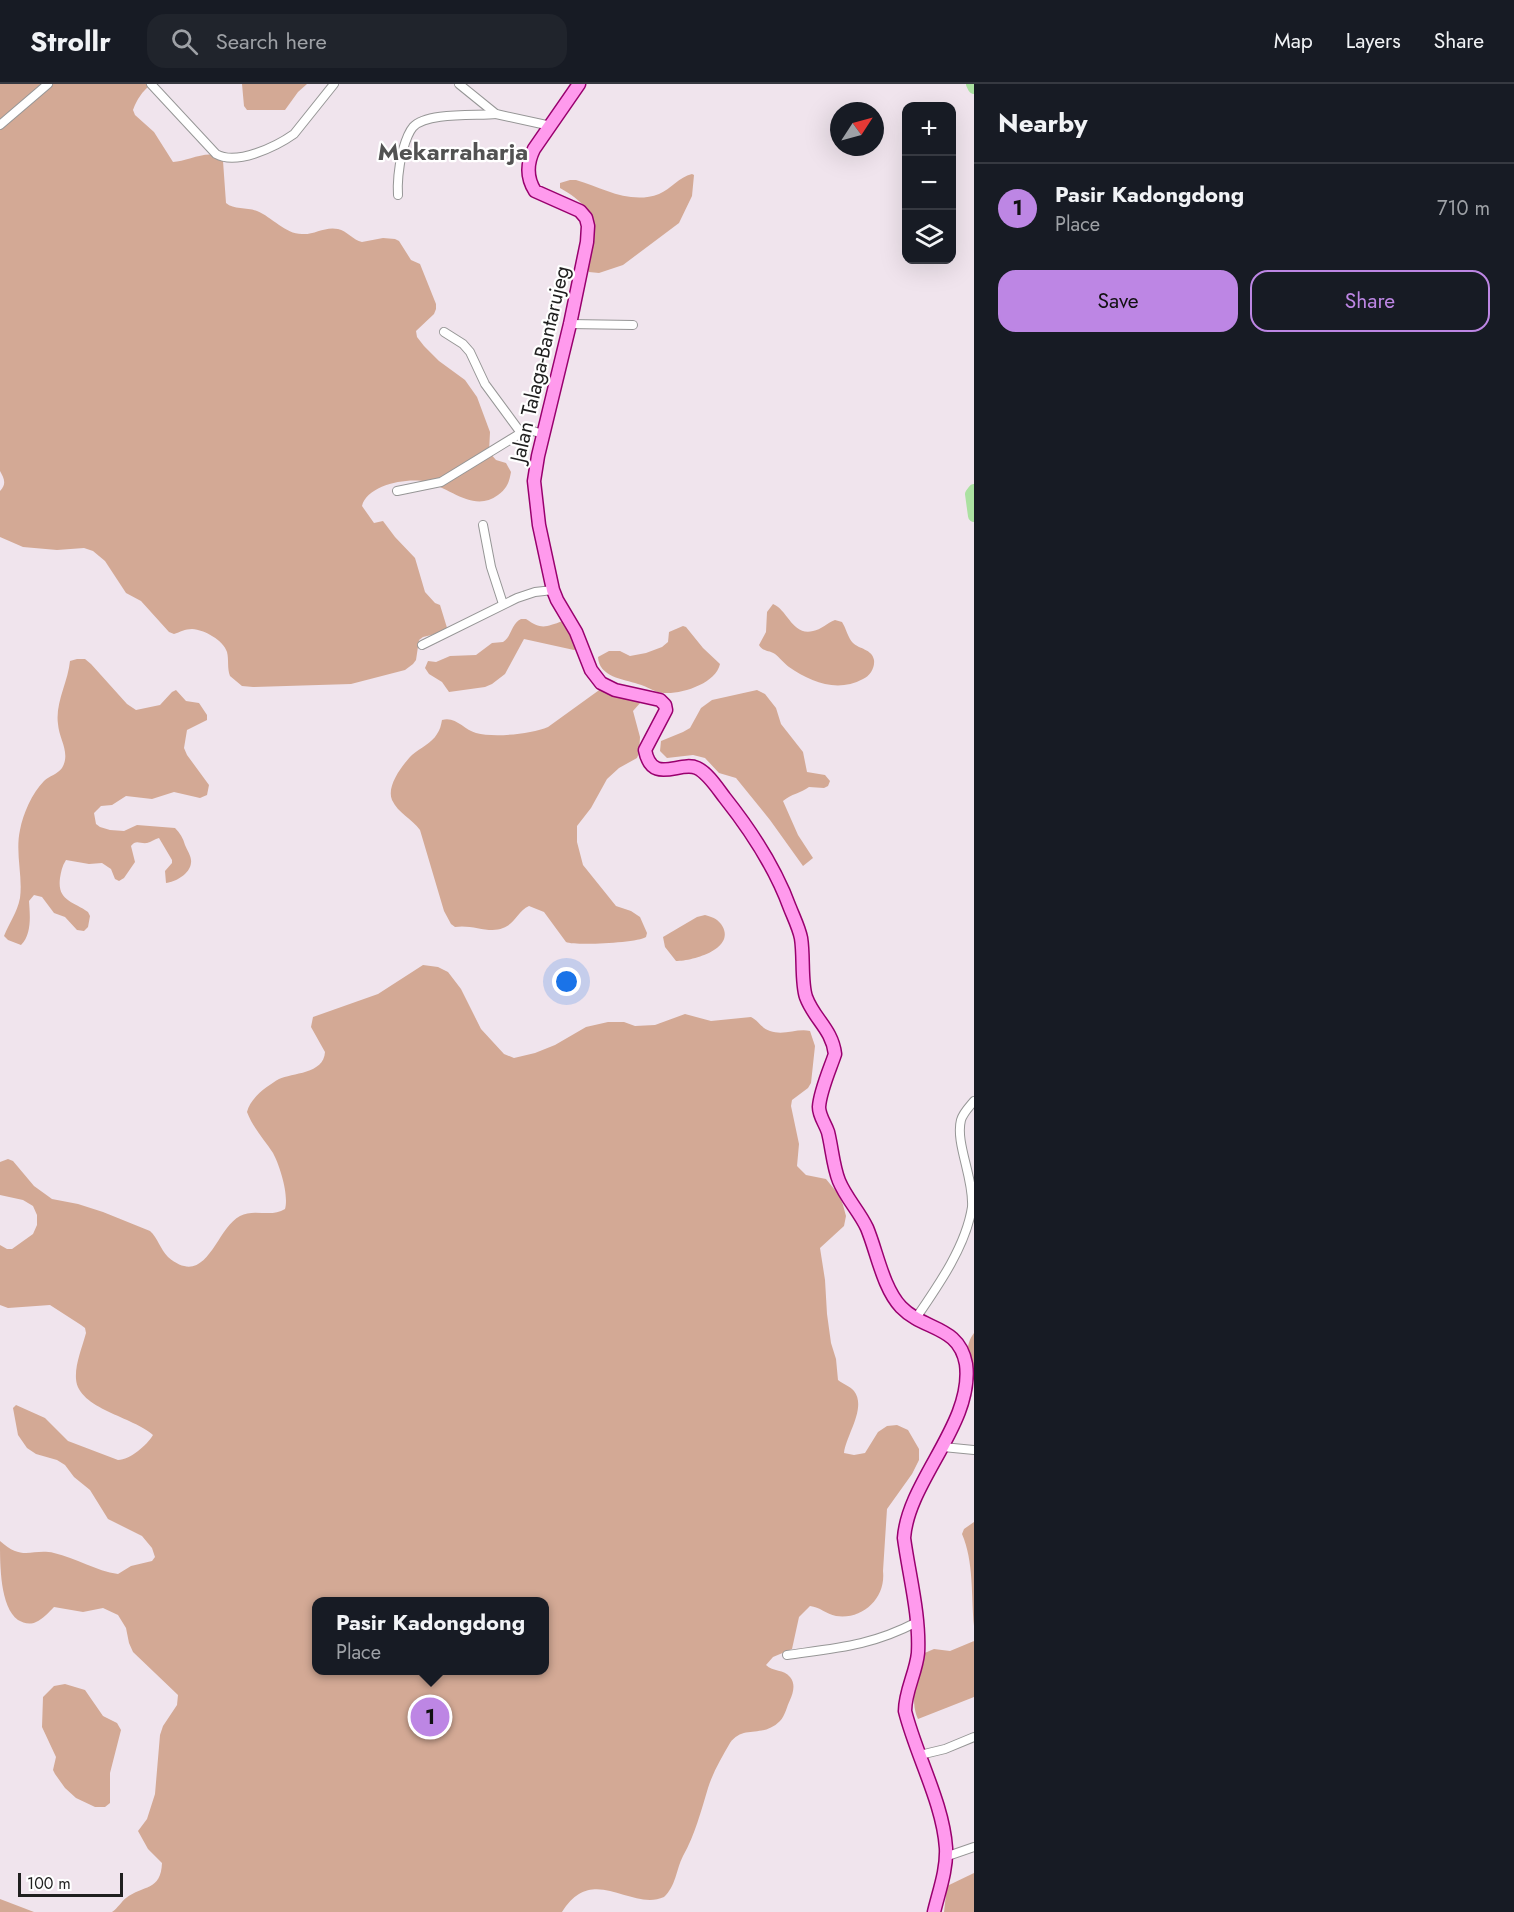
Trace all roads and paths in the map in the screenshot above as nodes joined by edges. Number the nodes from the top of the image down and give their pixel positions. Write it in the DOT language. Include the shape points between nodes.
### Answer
graph roads {
  1 [pos="48,84"];
  2 [pos="151,84"];
  3 [pos="334,84"];
  4 [pos="459,84"];
  5 [pos="579,84"];
  6 [pos="496,114"];
  7 [pos="0,125"];
  8 [pos="551,126"];
  9 [pos="398,195"];
  10 [pos="570,324"];
  11 [pos="633,324"];
  12 [pos="444,332"];
  13 [pos="521,433"];
  14 [pos="543,434"];
  15 [pos="397,491"];
  16 [pos="483,525"];
  17 [pos="553,590"];
  18 [pos="503,604"];
  19 [pos="422,645"];
  20 [pos="974,1101"];
  21 [pos="916,1318"];
  22 [pos="943,1447"];
  23 [pos="974,1450"];
  24 [pos="917,1622"];
  25 [pos="787,1655"];
  26 [pos="974,1737"];
  27 [pos="920,1755"];
  28 [pos="974,1847"];
  29 [pos="945,1857"];
  30 [pos="934,1912"];
  1 -- 7 [label="street"];
  2 -- 3 [label="street" via="216,154 231,158 260,152 294,134"];
  4 -- 6 [label="street"];
  5 -- 8 [label="main road, Jalan Talaga-Bantarujeg"];
  6 -- 8 [label="street"];
  6 -- 9 [label="street" via="420,121 406,137 399,164"];
  8 -- 10 [label="main road, Jalan Talaga-Bantarujeg" via="530,157 528,173 535,191 580,211 588,222"];
  10 -- 11 [label="street"];
  10 -- 14 [label="main road, Jalan Talaga-Bantarujeg"];
  12 -- 13 [label="street" via="470,352 484,384"];
  13 -- 14 [label="street"];
  13 -- 15 [label="street" via="441,483"];
  14 -- 17 [label="main road, Jalan Talaga-Bantarujeg" via="534,481"];
  16 -- 18 [label="street"];
  17 -- 18 [label="street"];
  17 -- 21 [label="main road, Jalan Talaga-Bantarujeg" via="601,683 660,700 665,705 645,750 649,761 664,770 691,766 701,770 762,848 776,873 801,937 806,996 834,1047 819,1108 839,1181 862,1218 895,1299"];
  18 -- 19 [label="street"];
  20 -- 21 [label="street" via="961,1118 960,1128 974,1193 972,1208 943,1279"];
  21 -- 22 [label="main road, Jalan Talaga-Bantarujeg" via="954,1338 962,1348 966,1365 965,1393"];
  22 -- 23 [label="street"];
  22 -- 24 [label="main road, Jalan Talaga-Bantarujeg" via="912,1505 905,1528"];
  24 -- 25 [label="street" via="858,1646"];
  24 -- 27 [label="main road, Jalan Talaga-Bantarujeg" via="917,1661 905,1711"];
  26 -- 27 [label="street"];
  27 -- 29 [label="main road, Jalan Talaga-Bantarujeg" via="943,1832"];
  28 -- 29 [label="street"];
  29 -- 30 [label="main road, Jalan Talaga-Bantarujeg"];
}
